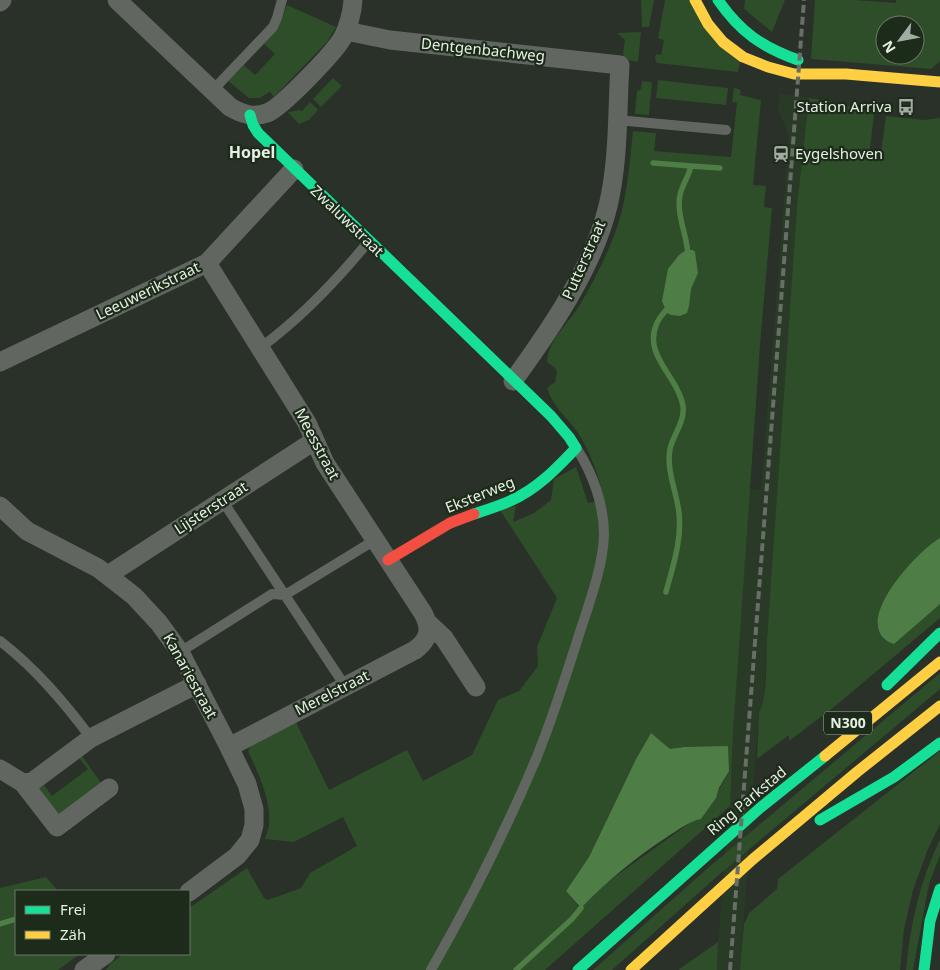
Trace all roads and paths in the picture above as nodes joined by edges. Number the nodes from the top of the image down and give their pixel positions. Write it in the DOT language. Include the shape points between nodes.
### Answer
graph roads {
  1 [pos="117,0"];
  2 [pos="282,0"];
  3 [pos="353,0"];
  4 [pos="695,0"];
  5 [pos="718,0"];
  6 [pos="346,31"];
  7 [pos="620,65"];
  8 [pos="832,73"];
  9 [pos="940,82"];
  10 [pos="212,91"];
  11 [pos="250,115"];
  12 [pos="617,120"];
  13 [pos="726,130"];
  14 [pos="294,169"];
  15 [pos="369,241"];
  16 [pos="207,263"];
  17 [pos="260,348"];
  18 [pos="0,362"];
  19 [pos="513,380"];
  20 [pos="314,441"];
  21 [pos="576,448"];
  22 [pos="222,500"];
  23 [pos="0,506"];
  24 [pos="375,540"];
  25 [pos="388,560"];
  26 [pos="108,575"];
  27 [pos="285,595"];
  28 [pos="429,628"];
  29 [pos="940,633"];
  30 [pos="0,641"];
  31 [pos="180,652"];
  32 [pos="940,662"];
  33 [pos="197,684"];
  34 [pos="345,686"];
  35 [pos="476,687"];
  36 [pos="880,692"];
  37 [pos="940,706"];
  38 [pos="852,719"];
  39 [pos="91,738"];
  40 [pos="940,743"];
  41 [pos="229,747"];
  42 [pos="0,770"];
  43 [pos="23,783"];
  44 [pos="109,788"];
  45 [pos="760,808"];
  46 [pos="752,860"];
  47 [pos="940,888"];
  48 [pos="190,891"];
  49 [pos="105,955"];
  50 [pos="84,970"];
  51 [pos="431,970"];
  52 [pos="578,970"];
  53 [pos="631,970"];
  54 [pos="924,970"];
  1 -- 10 [label="street"];
  2 -- 10 [label="lane" via="273,27"];
  3 -- 6 [label="street"];
  4 -- 8 [label="main road" via="708,26 722,42 749,60 798,74"];
  5 -- 8 [label="main road" via="728,16 752,39"];
  6 -- 7 [label="street, Dentgenbachweg" via="390,40"];
  6 -- 11 [label="street" via="336,47 283,103 268,112"];
  7 -- 12 [label="street, Putterstraat"];
  8 -- 9 [label="main road"];
  10 -- 11 [label="street" via="230,107"];
  11 -- 14 [label="main road, Zwaluwstraat" via="258,133"];
  12 -- 13 [label="lane"];
  12 -- 19 [label="street, Putterstraat" via="607,207 591,253 563,308"];
  14 -- 15 [label="main road, Zwaluwstraat"];
  14 -- 16 [label="street, Leeuwerikstraat"];
  15 -- 17 [label="lane" via="303,311"];
  15 -- 19 [label="main road, Zwaluwstraat"];
  16 -- 17 [label="street, Meesstraat"];
  16 -- 18 [label="street, Leeuwerikstraat"];
  17 -- 20 [label="street, Meesstraat" via="307,423"];
  19 -- 21 [label="main road, Zwaluwstraat" via="551,416"];
  20 -- 22 [label="street, Lijsterstraat"];
  20 -- 24 [label="street, Meesstraat"];
  21 -- 25 [label="main road, Eksterweg" via="550,475 528,491 450,523"];
  21 -- 51 [label="lane" via="597,491 603,522 601,557 589,602 566,678 536,759 493,855"];
  22 -- 26 [label="street, Lijsterstraat"];
  22 -- 27 [label="lane"];
  23 -- 26 [label="street, Kanariestraat" via="27,531"];
  24 -- 25 [label="street, Meesstraat"];
  24 -- 27 [label="lane"];
  25 -- 28 [label="street, Meesstraat" via="423,613"];
  26 -- 31 [label="street, Kanariestraat" via="134,596"];
  27 -- 31 [label="lane" via="272,594"];
  27 -- 34 [label="lane"];
  28 -- 34 [label="street, Merelstraat" via="424,644"];
  28 -- 35 [label="street, Meesstraat" via="444,638"];
  29 -- 36 [label="main road, N300"];
  30 -- 39 [label="lane" via="47,683"];
  31 -- 33 [label="street, Kanariestraat"];
  32 -- 45 [label="main road, Ring Parkstad / N300"];
  33 -- 39 [label="street"];
  33 -- 41 [label="street, Kanariestraat"];
  34 -- 41 [label="street, Merelstraat"];
  37 -- 46 [label="main road, N300"];
  38 -- 45 [label="main road, N300"];
  39 -- 43 [label="street" via="39,778"];
  40 -- 46 [label="main road, N300" via="894,777"];
  41 -- 48 [label="street, Kanariestraat" via="247,784 254,809 250,840 237,856"];
  42 -- 43 [label="street"];
  43 -- 44 [label="street" via="57,827"];
  45 -- 52 [label="main road, Ring Parkstad / N300"];
  46 -- 53 [label="main road, N300"];
  47 -- 54 [label="main road" via="930,921"];
  49 -- 50 [label="street"];
}
